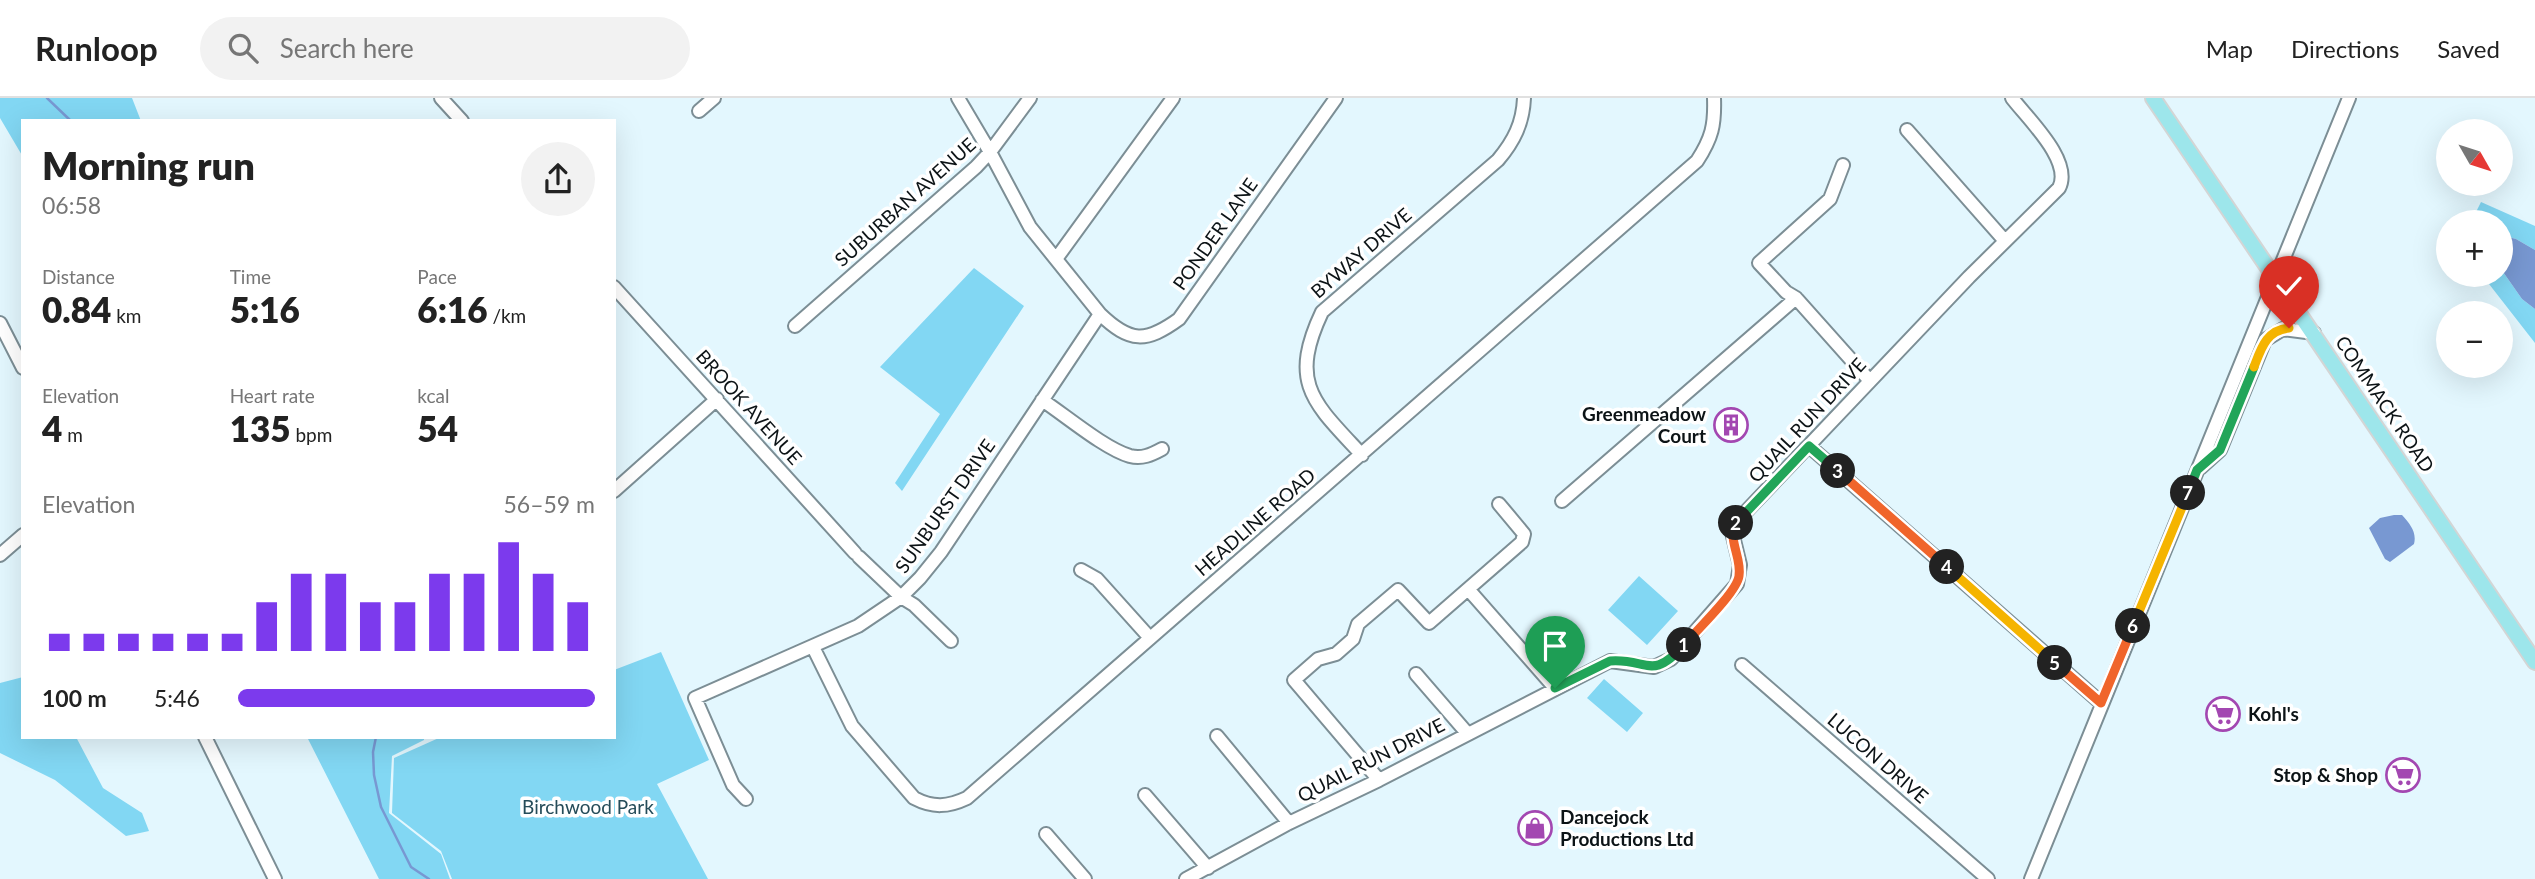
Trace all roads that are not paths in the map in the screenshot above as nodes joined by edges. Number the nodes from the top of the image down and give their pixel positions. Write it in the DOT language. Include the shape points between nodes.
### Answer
graph roads {
  1 [pos="441,98"];
  2 [pos="714,98"];
  3 [pos="958,98"];
  4 [pos="1030,98"];
  5 [pos="1173,98"];
  6 [pos="1336,98"];
  7 [pos="1524,98"];
  8 [pos="1714,98"];
  9 [pos="2012,98"];
  10 [pos="2154,98"];
  11 [pos="2349,98"];
  12 [pos="699,111"];
  13 [pos="459,119"];
  14 [pos="1907,130"];
  15 [pos="990,152"];
  16 [pos="1843,165"];
  17 [pos="2005,241"];
  18 [pos="1056,259"];
  19 [pos="2275,275"];
  20 [pos="616,289"];
  21 [pos="1796,298"];
  22 [pos="1100,314"];
  23 [pos="0,323"];
  24 [pos="795,326"];
  25 [pos="2314,333"];
  26 [pos="21,364"];
  27 [pos="1870,381"];
  28 [pos="717,399"];
  29 [pos="1042,400"];
  30 [pos="1809,446"];
  31 [pos="1162,449"];
  32 [pos="1362,455"];
  33 [pos="2197,470"];
  34 [pos="616,489"];
  35 [pos="1562,501"];
  36 [pos="1499,504"];
  37 [pos="21,537"];
  38 [pos="0,555"];
  39 [pos="1081,570"];
  40 [pos="1468,589"];
  41 [pos="901,597"];
  42 [pos="1150,638"];
  43 [pos="951,641"];
  44 [pos="814,647"];
  45 [pos="2535,662"];
  46 [pos="1742,666"];
  47 [pos="1416,674"];
  48 [pos="1555,688"];
  49 [pos="2101,703"];
  50 [pos="1468,733"];
  51 [pos="1217,736"];
  52 [pos="206,739"];
  53 [pos="1379,780"];
  54 [pos="1145,795"];
  55 [pos="746,799"];
  56 [pos="1289,823"];
  57 [pos="1046,834"];
  58 [pos="1208,868"];
  59 [pos="275,879"];
  60 [pos="1085,879"];
  61 [pos="1186,879"];
  62 [pos="1988,879"];
  63 [pos="2031,879"];
  1 -- 13 [label="street"];
  2 -- 12 [label="street"];
  3 -- 15 [label="street"];
  4 -- 15 [label="street, SUBURBAN AVENUE"];
  5 -- 18 [label="street"];
  6 -- 22 [label="street, PONDER LANE" via="1179,319 1160,333 1144,337 1127,334"];
  7 -- 32 [label="street, BYWAY DRIVE" via="1518,130 1498,160 1322,312 1311,336 1306,365 1309,390 1318,408"];
  8 -- 32 [label="street, HEADLINE ROAD" via="1715,120 1697,162"];
  9 -- 17 [label="street, QUAIL RUN DRIVE" via="2055,154 2063,178 2059,188"];
  10 -- 19 [label="main road, COMMACK ROAD"];
  11 -- 19 [label="street"];
  14 -- 17 [label="street"];
  15 -- 18 [label="street" via="1030,227"];
  15 -- 24 [label="street, SUBURBAN AVENUE"];
  16 -- 21 [label="street" via="1830,199 1759,263"];
  17 -- 27 [label="street, QUAIL RUN DRIVE"];
  18 -- 22 [label="street"];
  19 -- 25 [label="main road, COMMACK ROAD"];
  19 -- 33 [label="street"];
  20 -- 28 [label="street, BROOK AVENUE"];
  21 -- 27 [label="street"];
  21 -- 35 [label="street"];
  22 -- 29 [label="street, SUNBURST DRIVE"];
  23 -- 26 [label="street"];
  25 -- 33 [label="street" via="2283,329 2265,340 2220,450"];
  25 -- 45 [label="main road, COMMACK ROAD"];
  27 -- 30 [label="street, QUAIL RUN DRIVE"];
  28 -- 34 [label="street"];
  28 -- 41 [label="street, BROOK AVENUE" via="857,555"];
  29 -- 31 [label="street" via="1130,456 1148,457"];
  29 -- 41 [label="street, SUNBURST DRIVE" via="941,552"];
  30 -- 48 [label="street, QUAIL RUN DRIVE" via="1735,525 1733,542 1740,565 1737,583 1671,659 1654,667 1610,661"];
  30 -- 49 [label="street"];
  32 -- 42 [label="street, HEADLINE ROAD"];
  33 -- 49 [label="street"];
  36 -- 40 [label="street" via="1524,534 1522,542"];
  37 -- 38 [label="street"];
  39 -- 42 [label="street" via="1097,579"];
  40 -- 48 [label="street"];
  40 -- 53 [label="street" via="1429,623 1398,590 1358,624 1345,647 1318,659 1294,680"];
  41 -- 43 [label="street, BROOK AVENUE"];
  41 -- 44 [label="street, SUNBURST DRIVE" via="858,626"];
  42 -- 44 [label="street, HEADLINE ROAD" via="1002,769 951,806 927,805 914,798 878,757 852,726"];
  44 -- 55 [label="street, SUNBURST DRIVE" via="695,698 733,785"];
  46 -- 62 [label="street, LUCON DRIVE"];
  47 -- 50 [label="street"];
  48 -- 50 [label="street, QUAIL RUN DRIVE"];
  49 -- 63 [label="street"];
  50 -- 53 [label="street, QUAIL RUN DRIVE"];
  51 -- 56 [label="street"];
  52 -- 59 [label="street"];
  53 -- 56 [label="street, QUAIL RUN DRIVE"];
  54 -- 58 [label="street"];
  56 -- 58 [label="street, QUAIL RUN DRIVE"];
  57 -- 60 [label="street"];
  58 -- 61 [label="street, QUAIL RUN DRIVE"];
}
